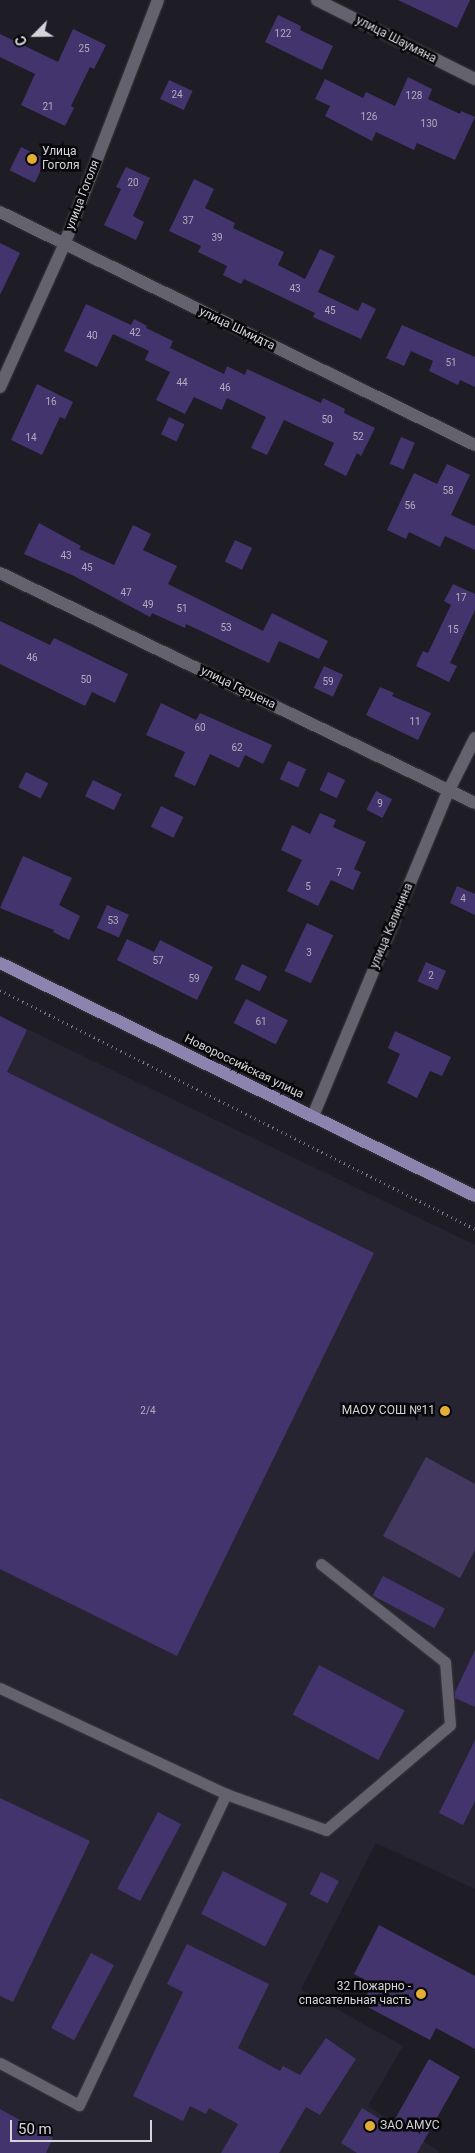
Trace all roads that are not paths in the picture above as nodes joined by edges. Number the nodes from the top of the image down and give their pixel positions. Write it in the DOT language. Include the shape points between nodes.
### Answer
graph roads {
  1 [pos="158,0"];
  2 [pos="317,0"];
  3 [pos="475,80"];
  4 [pos="0,212"];
  5 [pos="64,245"];
  6 [pos="0,387"];
  7 [pos="475,445"];
  8 [pos="0,573"];
  9 [pos="475,738"];
  10 [pos="450,790"];
  11 [pos="475,803"];
  12 [pos="0,962"];
  13 [pos="313,1116"];
  14 [pos="475,1196"];
  15 [pos="321,1564"];
  16 [pos="0,1688"];
  17 [pos="226,1794"];
  18 [pos="0,2063"];
  1 -- 5 [label="street, улица Гоголя"];
  2 -- 3 [label="street, улица Шаумяна"];
  4 -- 5 [label="street, улица Шмидта"];
  5 -- 6 [label="street, улица Гоголя"];
  5 -- 7 [label="street, улица Шмидта"];
  8 -- 10 [label="street, улица Герцена"];
  9 -- 10 [label="street, улица Калинина"];
  10 -- 11 [label="street, улица Герцена"];
  10 -- 13 [label="street, улица Калинина"];
  12 -- 13 [label="main road, Новороссийская улица"];
  13 -- 14 [label="main road, Новороссийская улица"];
  15 -- 17 [label="lane" via="444,1662 450,1725 326,1830"];
  16 -- 17 [label="lane"];
  17 -- 18 [label="lane" via="79,2105"];
}
